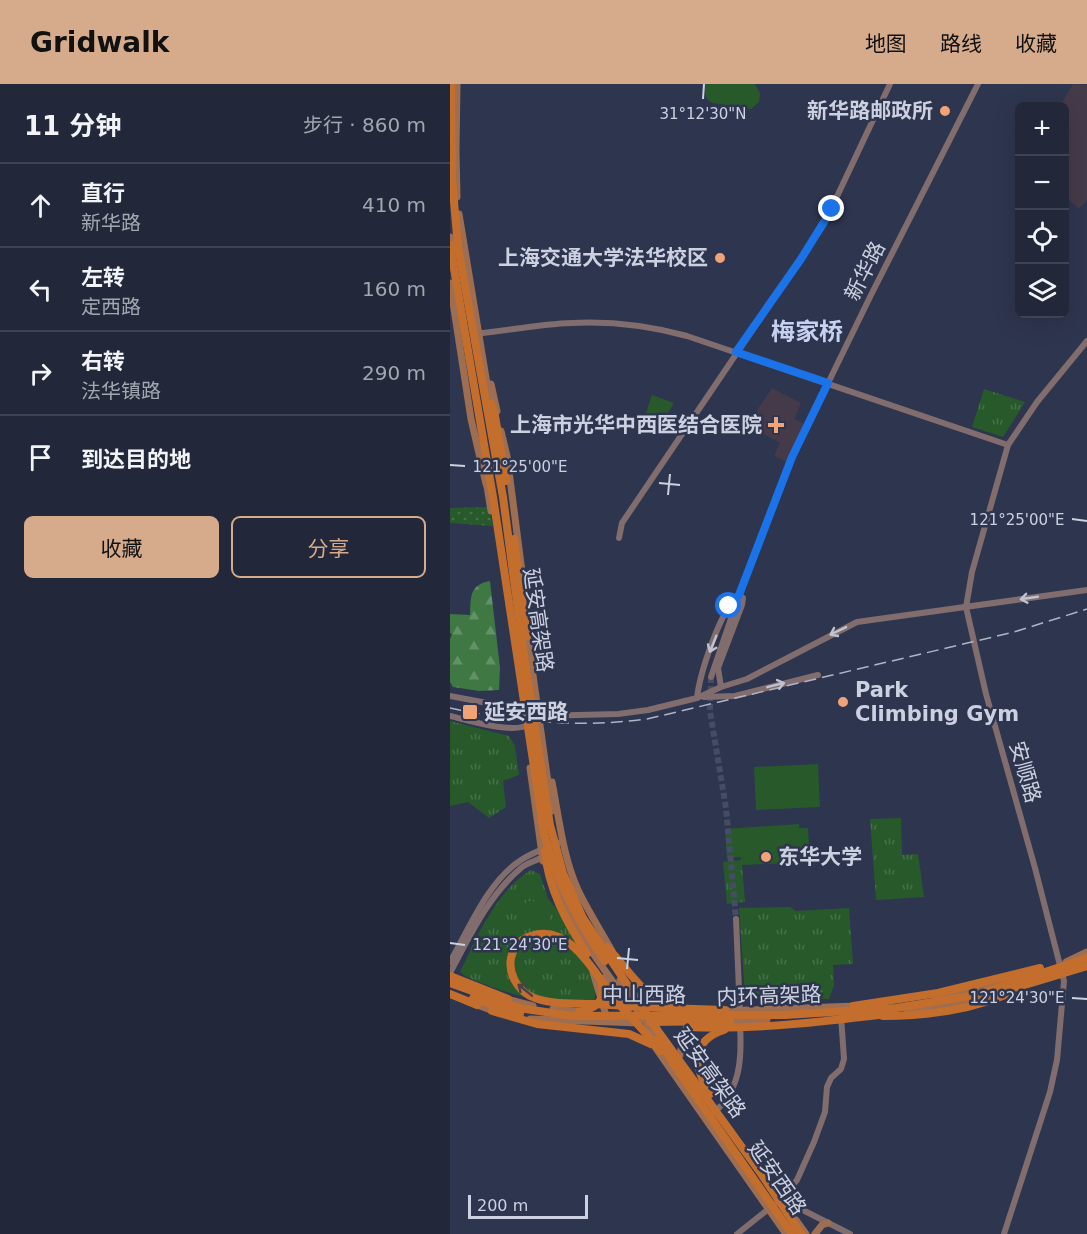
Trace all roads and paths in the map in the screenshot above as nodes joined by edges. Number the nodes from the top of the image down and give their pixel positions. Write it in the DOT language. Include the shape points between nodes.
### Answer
graph roads {
  1 [pos="454,84"];
  2 [pos="890,84"];
  3 [pos="978,84"];
  4 [pos="454,101"];
  5 [pos="450,237"];
  6 [pos="451,248"];
  7 [pos="450,260"];
  8 [pos="450,283"];
  9 [pos="461,303"];
  10 [pos="480,334"];
  11 [pos="450,336"];
  12 [pos="462,336"];
  13 [pos="1087,341"];
  14 [pos="736,352"];
  15 [pos="483,380"];
  16 [pos="828,383"];
  17 [pos="1008,445"];
  18 [pos="489,499"];
  19 [pos="619,538"];
  20 [pos="1087,590"];
  21 [pos="739,595"];
  22 [pos="966,607"];
  23 [pos="527,636"];
  24 [pos="531,658"];
  25 [pos="517,660"];
  26 [pos="818,675"];
  27 [pos="711,677"];
  28 [pos="721,687"];
  29 [pos="450,696"];
  30 [pos="697,698"];
  31 [pos="524,710"];
  32 [pos="450,716"];
  33 [pos="539,716"];
  34 [pos="525,727"];
  35 [pos="544,832"];
  36 [pos="559,844"];
  37 [pos="544,852"];
  38 [pos="593,917"];
  39 [pos="736,919"];
  40 [pos="573,923"];
  41 [pos="592,932"];
  42 [pos="575,939"];
  43 [pos="583,950"];
  44 [pos="1087,955"];
  45 [pos="607,959"];
  46 [pos="450,962"];
  47 [pos="1060,964"];
  48 [pos="619,966"];
  49 [pos="599,967"];
  50 [pos="1087,968"];
  51 [pos="1063,975"];
  52 [pos="450,978"];
  53 [pos="1042,981"];
  54 [pos="450,989"];
  55 [pos="450,995"];
  56 [pos="847,1006"];
  57 [pos="671,1008"];
  58 [pos="740,1011"];
  59 [pos="579,1012"];
  60 [pos="605,1012"];
  61 [pos="640,1012"];
  62 [pos="898,1013"];
  63 [pos="785,1015"];
  64 [pos="841,1016"];
  65 [pos="551,1021"];
  66 [pos="648,1023"];
  67 [pos="692,1023"];
  68 [pos="738,1024"];
  69 [pos="652,1034"];
  70 [pos="680,1055"];
  71 [pos="664,1056"];
  72 [pos="679,1072"];
  73 [pos="711,1096"];
  74 [pos="719,1108"];
  75 [pos="709,1116"];
  76 [pos="762,1175"];
  77 [pos="774,1204"];
  78 [pos="828,1223"];
  79 [pos="737,1234"];
  80 [pos="786,1234"];
  81 [pos="793,1234"];
  82 [pos="801,1234"];
  83 [pos="806,1234"];
  84 [pos="815,1234"];
  85 [pos="850,1234"];
  86 [pos="1004,1234"];
  1 -- 4 [label="highway, 延安高架路"];
  2 -- 14 [label="street" via="824,224"];
  3 -- 16 [label="street, 新华路"];
  4 -- 10 [label="main road, 延安西路" via="457,204"];
  4 -- 15 [label="highway, 延安高架路" via="452,179 458,247"];
  5 -- 6 [label="main road, 延安西路"];
  6 -- 7 [label="main road"];
  6 -- 9 [label="highway, 延安高架路"];
  6 -- 12 [label="main road, 延安西路"];
  8 -- 12 [label="main road"];
  9 -- 18 [label="highway"];
  9 -- 35 [label="highway, 延安高架路"];
  10 -- 12 [label="street"];
  10 -- 14 [label="street" via="572,323 622,324 676,333"];
  10 -- 23 [label="main road, 延安西路" via="496,460"];
  11 -- 12 [label="street"];
  12 -- 18 [label="main road, 延安西路"];
  13 -- 17 [label="street, 安顺路"];
  14 -- 16 [label="street"];
  14 -- 19 [label="street" via="622,522"];
  15 -- 23 [label="highway" via="495,416"];
  15 -- 41 [label="highway, 延安高架路" via="550,825 563,873"];
  16 -- 17 [label="street"];
  16 -- 21 [label="street, 新华路" via="792,457"];
  17 -- 22 [label="street, 安顺路"];
  18 -- 25 [label="main road, 延安西路"];
  20 -- 22 [label="street, one-way"];
  21 -- 27 [label="street, 新华路"];
  21 -- 28 [label="street" via="744,598 718,672"];
  21 -- 30 [label="street, one-way" via="729,606 701,673"];
  22 -- 28 [label="street, one-way" via="856,622 762,672"];
  22 -- 47 [label="street, 安顺路"];
  23 -- 24 [label="main road, 延安西路"];
  24 -- 25 [label="main road"];
  24 -- 33 [label="main road, 延安西路"];
  25 -- 31 [label="main road, 延安西路"];
  30 -- 26 [label="street, one-way" via="735,696"];
  28 -- 30 [label="street"];
  29 -- 31 [label="street"];
  30 -- 33 [label="street" via="618,714"];
  31 -- 33 [label="street"];
  31 -- 34 [label="main road, 延安西路"];
  32 -- 34 [label="street" via="497,726"];
  33 -- 34 [label="street"];
  33 -- 36 [label="main road, 延安西路"];
  34 -- 37 [label="main road, 延安西路"];
  35 -- 49 [label="highway" via="554,891 574,934"];
  35 -- 72 [label="highway, 延安高架路" via="548,851 582,928"];
  36 -- 37 [label="street"];
  36 -- 38 [label="main road, 延安西路"];
  36 -- 41 [label="main road, 延安西路" via="565,882"];
  37 -- 40 [label="main road, 延安西路"];
  37 -- 42 [label="main road, 延安西路" via="553,898"];
  37 -- 46 [label="street" via="520,860 505,873 481,905"];
  37 -- 52 [label="street" via="522,867 497,893"];
  38 -- 41 [label="main road"];
  38 -- 48 [label="main road, 延安西路"];
  39 -- 58 [label="street"];
  40 -- 42 [label="main road, 延安西路"];
  40 -- 49 [label="main road, 延安西路"];
  41 -- 45 [label="main road, 延安西路"];
  41 -- 57 [label="highway" via="642,988"];
  41 -- 76 [label="highway, 延安高架路"];
  42 -- 43 [label="main road, 延安西路"];
  43 -- 60 [label="main road"];
  43 -- 61 [label="main road, 延安西路" via="618,995"];
  44 -- 47 [label="main road, 中山西路"];
  44 -- 56 [label="highway" via="938,993"];
  44 -- 63 [label="highway, 内环高架路" via="976,995 896,1008"];
  45 -- 48 [label="main road"];
  45 -- 49 [label="main road"];
  45 -- 61 [label="main road, 延安西路"];
  47 -- 51 [label="street, 安顺路"];
  47 -- 56 [label="main road, 中山西路" via="935,998"];
  48 -- 58 [label="main road" via="649,995 665,1003 722,1006"];
  49 -- 59 [label="highway" via="601,1000 590,1010"];
  49 -- 61 [label="main road, 延安西路"];
  49 -- 68 [label="highway" via="623,1003 647,1017 681,1027"];
  50 -- 51 [label="main road, 中山西路"];
  50 -- 53 [label="highway, 内环高架路"];
  51 -- 64 [label="main road, 中山西路" via="944,1005"];
  51 -- 86 [label="street, 安顺路" via="1057,1060"];
  52 -- 59 [label="highway" via="522,1004"];
  52 -- 60 [label="main road, 中山西路" via="527,1005"];
  52 -- 63 [label="highway, 内环高架路" via="519,1008 572,1016"];
  53 -- 62 [label="highway, 内环高架路"];
  53 -- 64 [label="highway" via="1000,998 935,1013"];
  54 -- 62 [label="highway, 内环高架路" via="511,1012 570,1021 687,1022"];
  55 -- 65 [label="main road, 中山西路" via="497,1012"];
  55 -- 71 [label="highway" via="537,1024 637,1036"];
  56 -- 58 [label="main road, 中山西路"];
  57 -- 63 [label="highway"];
  57 -- 71 [label="highway, one-way" via="630,1006 620,1006 556,1002 532,997 512,975 514,949 523,939 543,934 569,943 581,953 617,1002 621,1007"];
  58 -- 61 [label="main road, 中山西路"];
  58 -- 68 [label="street"];
  59 -- 73 [label="highway" via="621,1015 658,1030"];
  60 -- 61 [label="main road, 中山西路"];
  61 -- 66 [label="main road, 延安西路"];
  61 -- 66 [label="main road"];
  62 -- 68 [label="highway" via="832,1021"];
  64 -- 68 [label="main road, 中山西路"];
  64 -- 77 [label="street" via="841,1069 827,1087 825,1112 797,1180"];
  65 -- 66 [label="main road, 中山西路"];
  65 -- 69 [label="main road"];
  66 -- 67 [label="main road, 中山西路"];
  66 -- 69 [label="main road, 延安西路"];
  66 -- 70 [label="main road"];
  67 -- 68 [label="main road, 中山西路"];
  67 -- 70 [label="main road" via="683,1038"];
  68 -- 73 [label="highway" via="712,1034 699,1051 699,1073"];
  68 -- 74 [label="street" via="740,1065 730,1093"];
  69 -- 75 [label="main road, 延安西路"];
  70 -- 74 [label="main road"];
  71 -- 72 [label="highway"];
  72 -- 81 [label="highway, 延安高架路"];
  73 -- 76 [label="highway"];
  74 -- 75 [label="street"];
  74 -- 77 [label="main road"];
  75 -- 77 [label="main road, 延安西路"];
  76 -- 82 [label="highway, 延安高架路"];
  77 -- 78 [label="street"];
  77 -- 79 [label="street"];
  77 -- 80 [label="main road, 延安西路"];
  77 -- 81 [label="main road, 延安西路"];
  77 -- 83 [label="main road, 延安西路"];
  78 -- 84 [label="main road"];
  78 -- 85 [label="street"];
}
